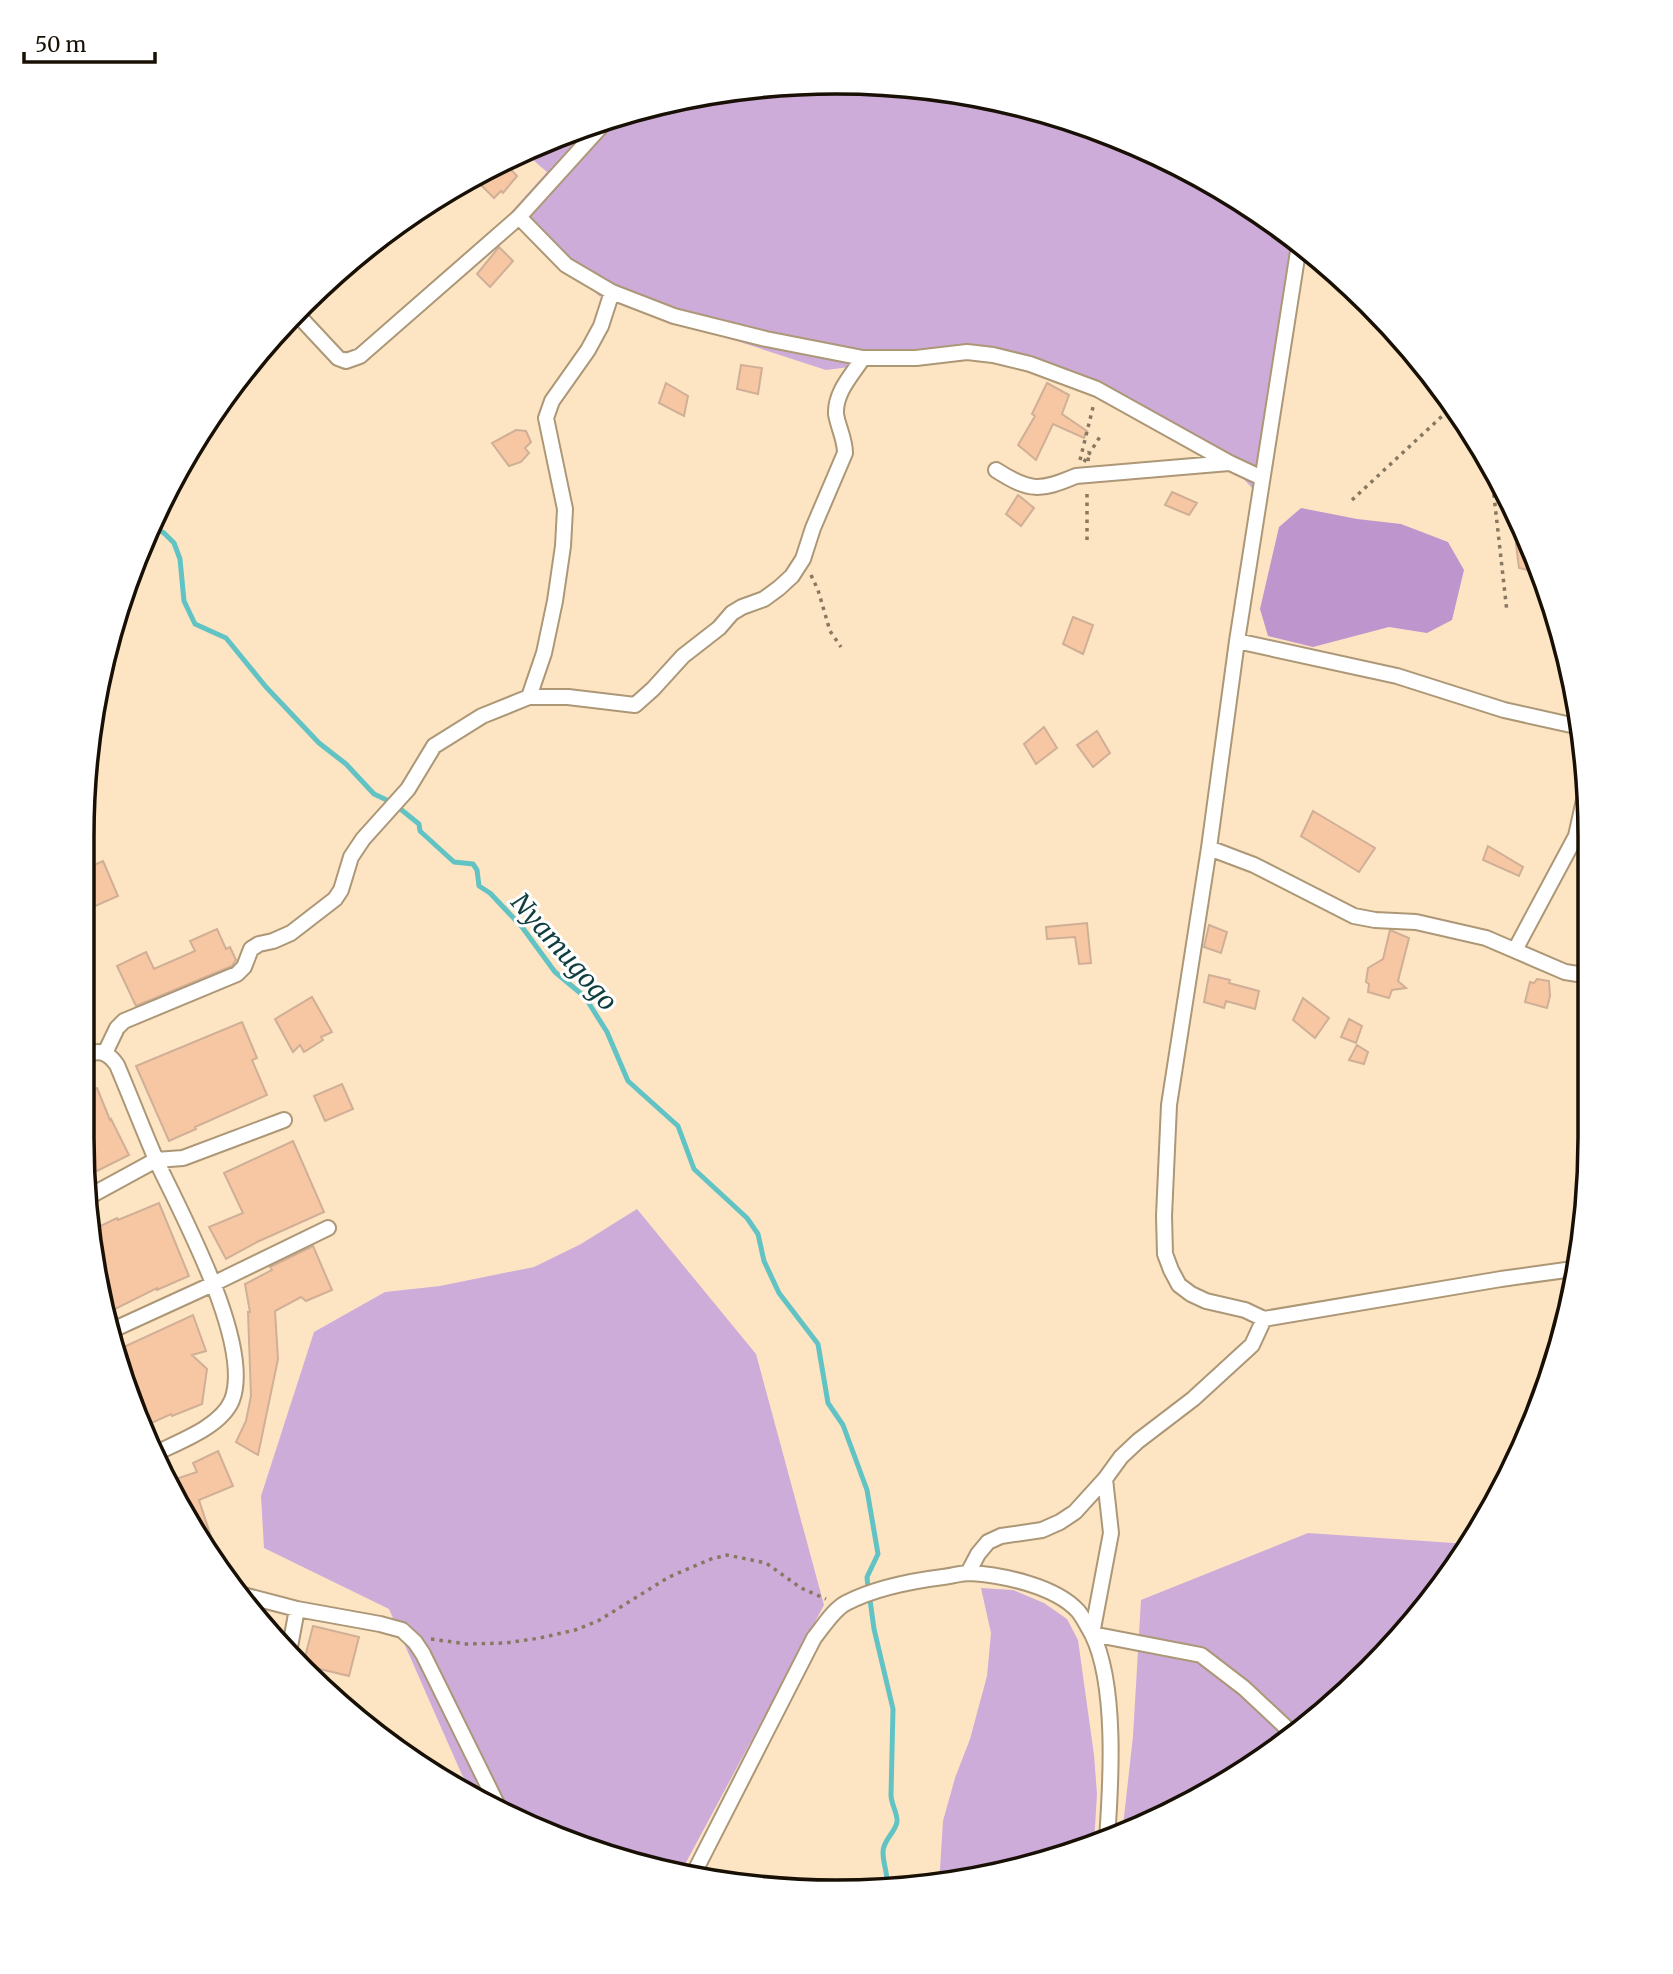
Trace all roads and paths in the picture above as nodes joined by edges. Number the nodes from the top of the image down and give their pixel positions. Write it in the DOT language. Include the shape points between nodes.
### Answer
graph roads {
  1 [pos="592,136"];
  2 [pos="519,217"];
  3 [pos="1298,256"];
  4 [pos="612,292"];
  5 [pos="303,321"];
  6 [pos="863,358"];
  7 [pos="1097,389"];
  8 [pos="1445,413"];
  9 [pos="1101,435"];
  10 [pos="1089,451"];
  11 [pos="1230,463"];
  12 [pos="996,470"];
  13 [pos="1082,476"];
  14 [pos="1262,478"];
  15 [pos="1495,494"];
  16 [pos="1352,500"];
  17 [pos="1087,540"];
  18 [pos="803,559"];
  19 [pos="1507,612"];
  20 [pos="1237,641"];
  21 [pos="841,647"];
  22 [pos="528,697"];
  23 [pos="1569,725"];
  24 [pos="1578,828"];
  25 [pos="1209,848"];
  26 [pos="1516,950"];
  27 [pos="1578,974"];
  28 [pos="94,1053"];
  29 [pos="105,1053"];
  30 [pos="284,1120"];
  31 [pos="156,1160"];
  32 [pos="97,1192"];
  33 [pos="328,1228"];
  34 [pos="1566,1270"];
  35 [pos="213,1284"];
  36 [pos="1264,1319"];
  37 [pos="119,1327"];
  38 [pos="164,1449"];
  39 [pos="1105,1479"];
  40 [pos="968,1573"];
  41 [pos="256,1598"];
  42 [pos="844,1604"];
  43 [pos="297,1609"];
  44 [pos="1092,1634"];
  45 [pos="291,1640"];
  46 [pos="415,1642"];
  47 [pos="1286,1727"];
  48 [pos="493,1795"];
  49 [pos="1107,1828"];
  50 [pos="698,1866"];
  1 -- 2 [label="street"];
  2 -- 4 [label="street" via="566,265"];
  2 -- 5 [label="street" via="360,356 346,361 338,358"];
  3 -- 14 [label="street"];
  4 -- 6 [label="street" via="674,316"];
  4 -- 22 [label="street" via="601,326 552,401 546,418 565,509 563,546 544,653"];
  6 -- 7 [label="street" via="967,352 993,355"];
  6 -- 18 [label="street" via="840,391 836,413 845,453"];
  7 -- 11 [label="street"];
  7 -- 13 [label="path"];
  8 -- 16 [label="path"];
  9 -- 10 [label="path"];
  10 -- 13 [label="path"];
  10 -- 13 [label="path"];
  11 -- 13 [label="street"];
  11 -- 14 [label="street"];
  12 -- 13 [label="street" via="1039,488"];
  13 -- 17 [label="path"];
  14 -- 20 [label="street"];
  15 -- 19 [label="path"];
  18 -- 21 [label="path" via="830,631"];
  18 -- 22 [label="street" via="779,588 732,613 635,705"];
  20 -- 23 [label="street" via="1396,676 1504,710"];
  20 -- 25 [label="street"];
  22 -- 29 [label="street" via="482,716 434,746 408,789 351,857 335,899 291,933 251,949 236,974 124,1021"];
  24 -- 26 [label="street"];
  25 -- 26 [label="street" via="1354,916 1416,922"];
  25 -- 36 [label="street" via="1169,1105 1166,1254 1179,1285 1191,1294"];
  26 -- 27 [label="street"];
  28 -- 29 [label="street"];
  29 -- 31 [label="street" via="117,1065"];
  30 -- 31 [label="street" via="183,1158"];
  31 -- 32 [label="street"];
  31 -- 35 [label="street"];
  33 -- 35 [label="street"];
  34 -- 36 [label="street"];
  35 -- 37 [label="street"];
  35 -- 38 [label="street" via="235,1360 231,1402 211,1425"];
  36 -- 39 [label="street" via="1252,1345 1138,1441"];
  39 -- 40 [label="street" via="1060,1522 988,1542"];
  39 -- 44 [label="street" via="1111,1533"];
  40 -- 42 [label="street" via="904,1584"];
  40 -- 44 [label="street" via="1020,1581 1055,1594 1078,1611"];
  41 -- 43 [label="street"];
  42 -- 46 [label="path" via="801,1588 766,1563 727,1555 669,1577 575,1630 506,1643"];
  42 -- 50 [label="street" via="814,1638"];
  43 -- 45 [label="street"];
  43 -- 46 [label="street" via="380,1623 402,1630"];
  44 -- 47 [label="street" via="1201,1655"];
  44 -- 49 [label="street" via="1107,1689"];
  46 -- 48 [label="street"];
}
